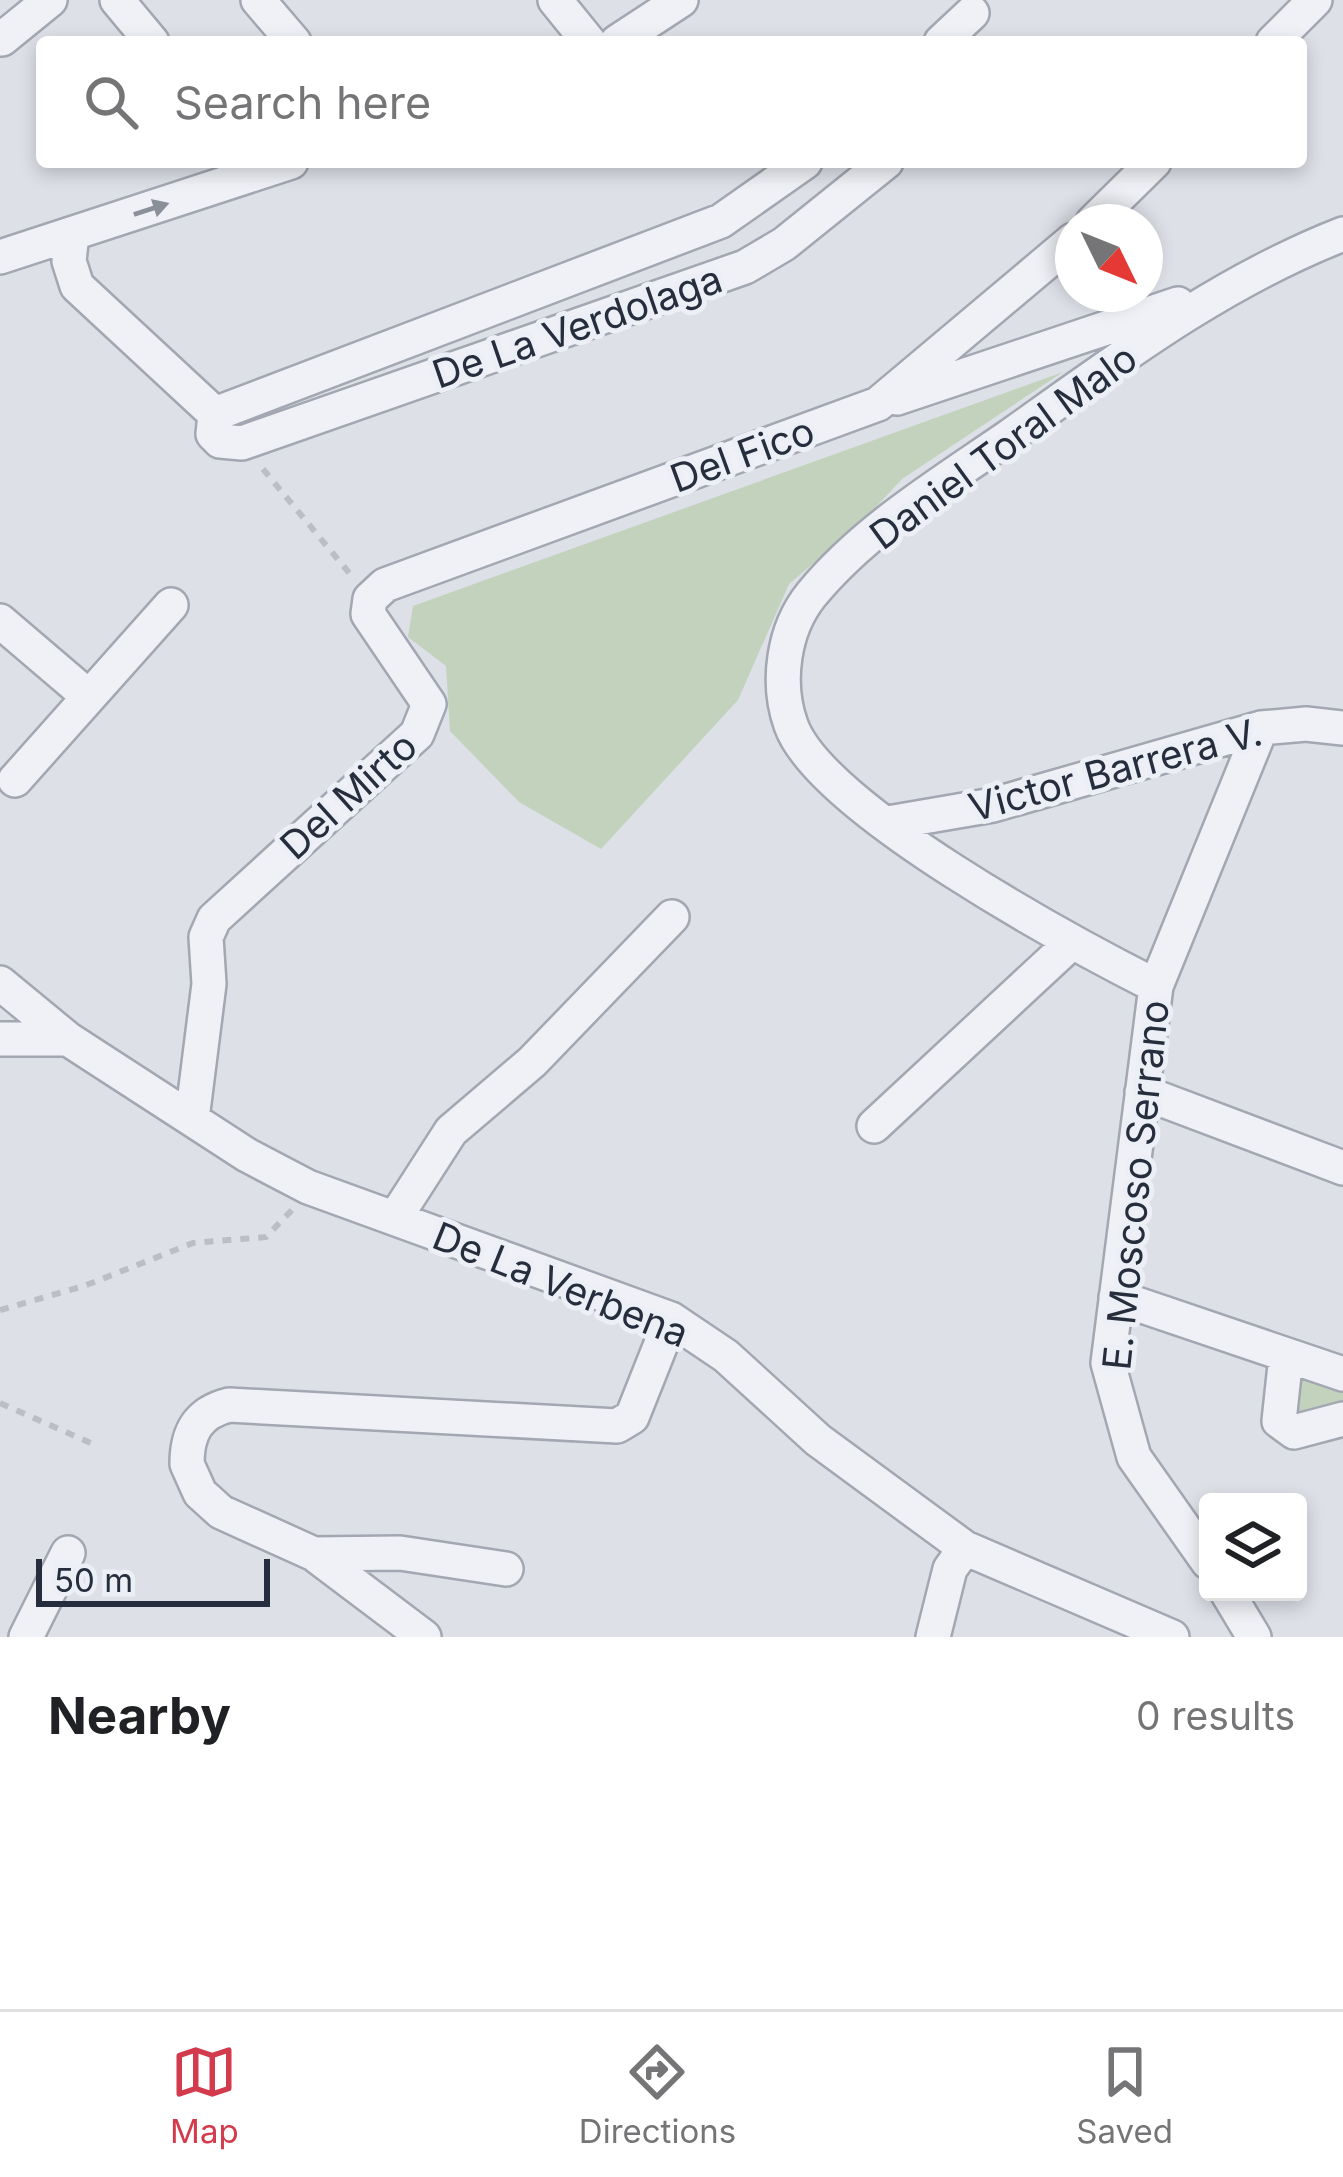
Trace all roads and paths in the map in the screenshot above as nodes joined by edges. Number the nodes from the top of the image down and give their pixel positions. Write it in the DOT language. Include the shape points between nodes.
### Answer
graph roads {
  1 [pos="50,0"];
  2 [pos="117,0"];
  3 [pos="259,0"];
  4 [pos="555,0"];
  5 [pos="681,0"];
  6 [pos="1315,0"];
  7 [pos="972,14"];
  8 [pos="147,36"];
  9 [pos="289,36"];
  10 [pos="584,36"];
  11 [pos="626,36"];
  12 [pos="948,36"];
  13 [pos="1279,36"];
  14 [pos="2,39"];
  15 [pos="262,168"];
  16 [pos="797,168"];
  17 [pos="879,168"];
  18 [pos="1148,168"];
  19 [pos="1111,204"];
  20 [pos="72,234"];
  21 [pos="1343,234"];
  22 [pos="1055,255"];
  23 [pos="0,257"];
  24 [pos="1215,292"];
  25 [pos="878,404"];
  26 [pos="215,414"];
  27 [pos="242,443"];
  28 [pos="370,599"];
  29 [pos="171,605"];
  30 [pos="0,620"];
  31 [pos="89,697"];
  32 [pos="1261,728"];
  33 [pos="1343,728"];
  34 [pos="15,780"];
  35 [pos="888,823"];
  36 [pos="672,917"];
  37 [pos="1071,943"];
  38 [pos="0,983"];
  39 [pos="1156,986"];
  40 [pos="68,1039"];
  41 [pos="0,1040"];
  42 [pos="1142,1092"];
  43 [pos="192,1119"];
  44 [pos="874,1126"];
  45 [pos="1343,1168"];
  46 [pos="308,1187"];
  47 [pos="395,1218"];
  48 [pos="1115,1297"];
  49 [pos="0,1310"];
  50 [pos="671,1319"];
  51 [pos="1286,1356"];
  52 [pos="1343,1374"];
  53 [pos="0,1403"];
  54 [pos="1343,1419"];
  55 [pos="93,1444"];
  56 [pos="964,1549"];
  57 [pos="1199,1549"];
  58 [pos="68,1553"];
  59 [pos="314,1554"];
  60 [pos="506,1569"];
  61 [pos="1232,1601"];
  62 [pos="26,1637"];
  63 [pos="424,1637"];
  64 [pos="933,1637"];
  65 [pos="1172,1637"];
  66 [pos="1254,1637"];
  1 -- 14 [label="street"];
  2 -- 8 [label="street"];
  3 -- 9 [label="street"];
  4 -- 10 [label="street"];
  5 -- 11 [label="street"];
  6 -- 13 [label="street"];
  7 -- 12 [label="street"];
  20 -- 15 [label="street, one-way"];
  16 -- 26 [label="street, De La Verdolaga" via="721,221"];
  17 -- 27 [label="street, De La Verdolaga" via="745,267"];
  18 -- 19 [label="street"];
  20 -- 23 [label="street"];
  20 -- 26 [label="street" via="77,286"];
  21 -- 24 [label="street, Daniel Toral Malo"];
  22 -- 25 [label="street, Del Fico"];
  24 -- 25 [label="street"];
  24 -- 35 [label="street, Daniel Toral Malo" via="904,510 811,596 784,664 790,724 826,779"];
  25 -- 28 [label="street, Del Fico" via="385,585"];
  26 -- 27 [label="street" via="213,434"];
  27 -- 28 [label="path"];
  28 -- 43 [label="street, Del Mirto" via="368,614 429,704 428,715 208,929"];
  29 -- 31 [label="street"];
  30 -- 31 [label="street"];
  31 -- 34 [label="street"];
  32 -- 33 [label="street, Victor Barrera V."];
  32 -- 35 [label="street, Victor Barrera V." via="993,805"];
  32 -- 39 [label="street, E. Moscoso Serrano"];
  35 -- 37 [label="street, Daniel Toral Malo"];
  36 -- 47 [label="street" via="532,1062 452,1131"];
  37 -- 39 [label="street, Daniel Toral Malo"];
  37 -- 44 [label="street"];
  38 -- 40 [label="street, De La Verbena"];
  39 -- 42 [label="street, E. Moscoso Serrano"];
  40 -- 41 [label="street"];
  40 -- 43 [label="street, De La Verbena"];
  42 -- 45 [label="street"];
  42 -- 48 [label="street, E. Moscoso Serrano"];
  43 -- 46 [label="street, De La Verbena"];
  46 -- 47 [label="street, De La Verbena"];
  46 -- 49 [label="path" via="266,1237 194,1243"];
  47 -- 50 [label="street, De La Verbena"];
  48 -- 51 [label="street"];
  48 -- 57 [label="street, E. Moscoso Serrano" via="1108,1363 1126,1435"];
  50 -- 56 [label="street, De La Verbena"];
  50 -- 59 [label="street" via="632,1417 616,1426 208,1410 187,1445 200,1493 221,1512"];
  51 -- 52 [label="street"];
  51 -- 54 [label="street" via="1283,1426 1294,1432"];
  53 -- 55 [label="path"];
  56 -- 64 [label="street" via="950,1569"];
  56 -- 65 [label="street, De La Verbena"];
  58 -- 62 [label="street"];
  59 -- 60 [label="street" via="400,1553"];
  59 -- 63 [label="street"];
  61 -- 66 [label="street"];
}
